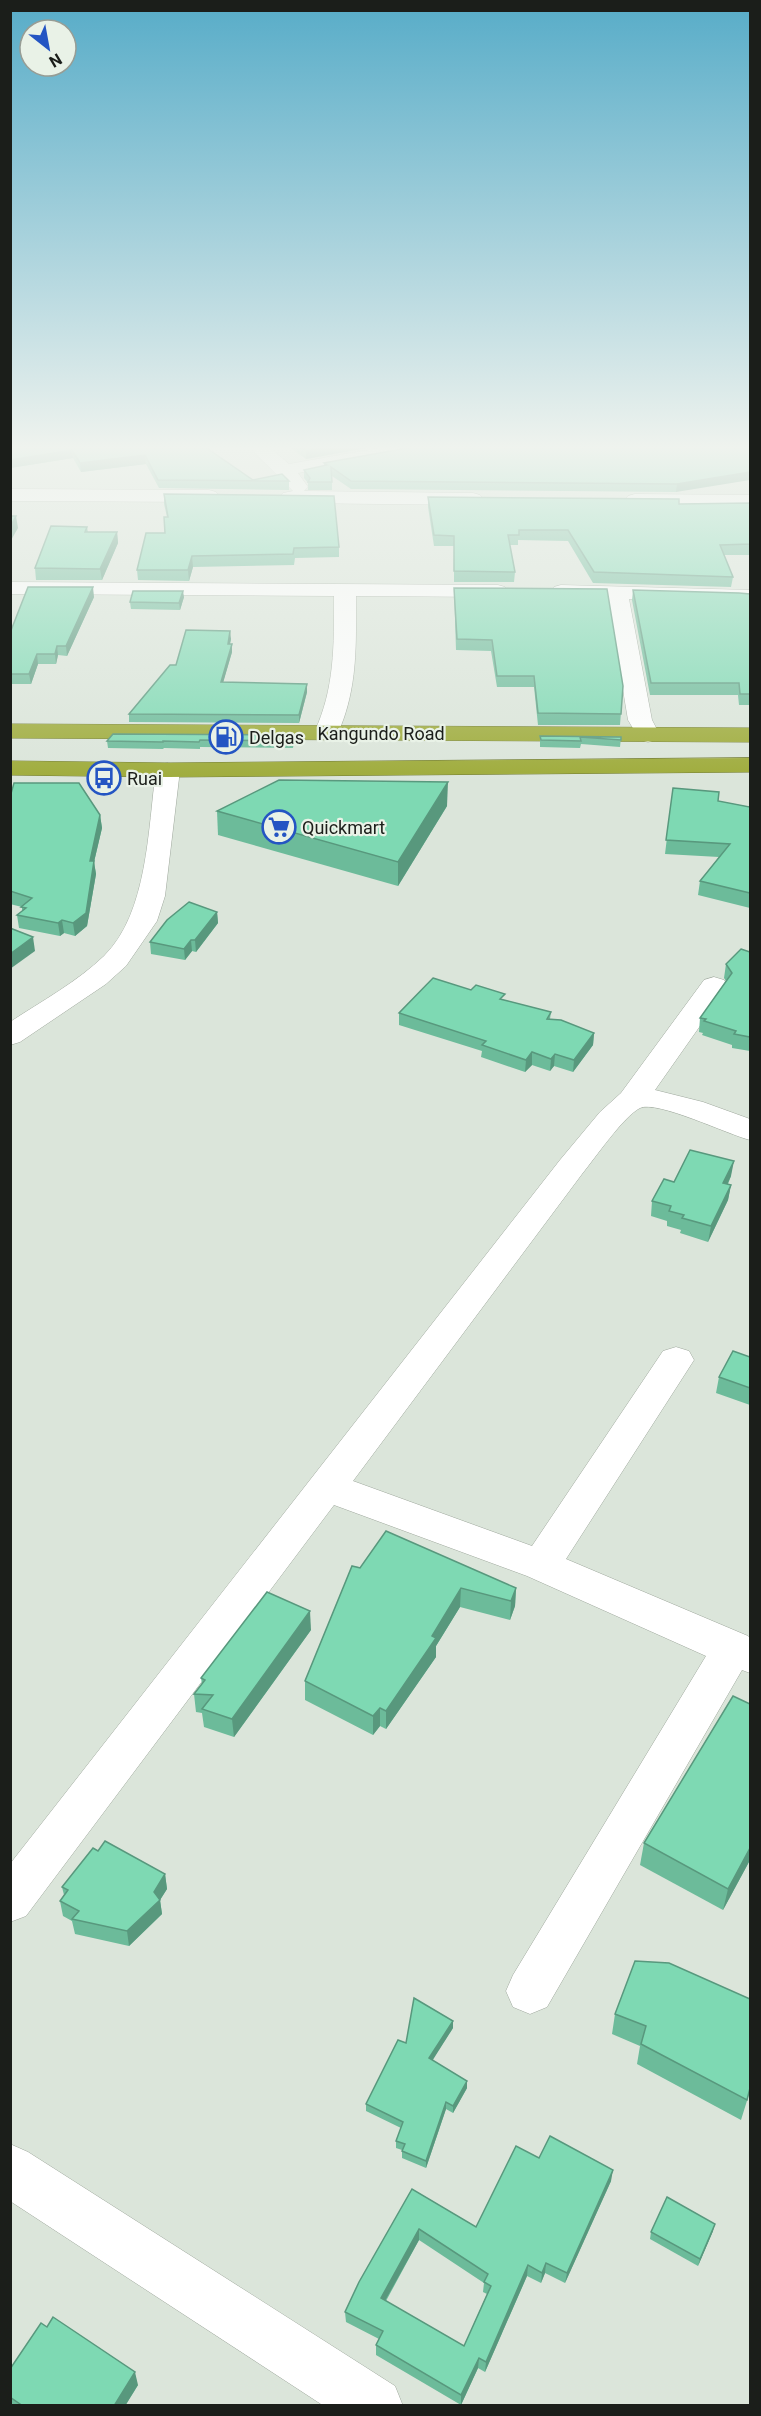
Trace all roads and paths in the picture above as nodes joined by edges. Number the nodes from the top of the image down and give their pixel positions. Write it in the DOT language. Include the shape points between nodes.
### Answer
graph roads {
  1 [pos="10,588"];
  2 [pos="345,590"];
  3 [pos="522,591"];
  4 [pos="546,591"];
  5 [pos="617,591"];
  6 [pos="750,596"];
  7 [pos="10,731"];
  8 [pos="319,733"];
  9 [pos="648,735"];
  10 [pos="750,735"];
  11 [pos="750,765"];
  12 [pos="10,768"];
  13 [pos="307,769"];
  14 [pos="168,770"];
  15 [pos="714,987"];
  16 [pos="10,1036"];
  17 [pos="633,1099"];
  18 [pos="750,1130"];
  19 [pos="676,1360"];
  20 [pos="327,1487"];
  21 [pos="541,1565"];
  22 [pos="742,1652"];
  23 [pos="10,1901"];
  24 [pos="530,1991"];
  25 [pos="10,2170"];
  26 [pos="375,2406"];
  1 -- 2 [label="street"];
  2 -- 3 [label="street"];
  2 -- 8 [label="street" via="346,669 339,710"];
  4 -- 5 [label="street"];
  5 -- 6 [label="street"];
  5 -- 9 [label="street" via="640,720"];
  7 -- 8 [label="highway, Kangundo Road"];
  8 -- 9 [label="highway, Kangundo Road"];
  8 -- 13 [label="highway"];
  9 -- 10 [label="highway, Kangundo Road"];
  11 -- 13 [label="highway, Kangundo Road"];
  12 -- 14 [label="highway, Kangundo Road"];
  13 -- 14 [label="highway, Kangundo Road"];
  14 -- 16 [label="street" via="152,896 143,921 116,960 96,978"];
  15 -- 17 [label="street"];
  17 -- 18 [label="street" via="654,1097"];
  17 -- 20 [label="street" via="571,1167"];
  19 -- 21 [label="street"];
  20 -- 21 [label="street"];
  20 -- 23 [label="street"];
  21 -- 22 [label="street"];
  22 -- 24 [label="street"];
  25 -- 26 [label="street"];
}
